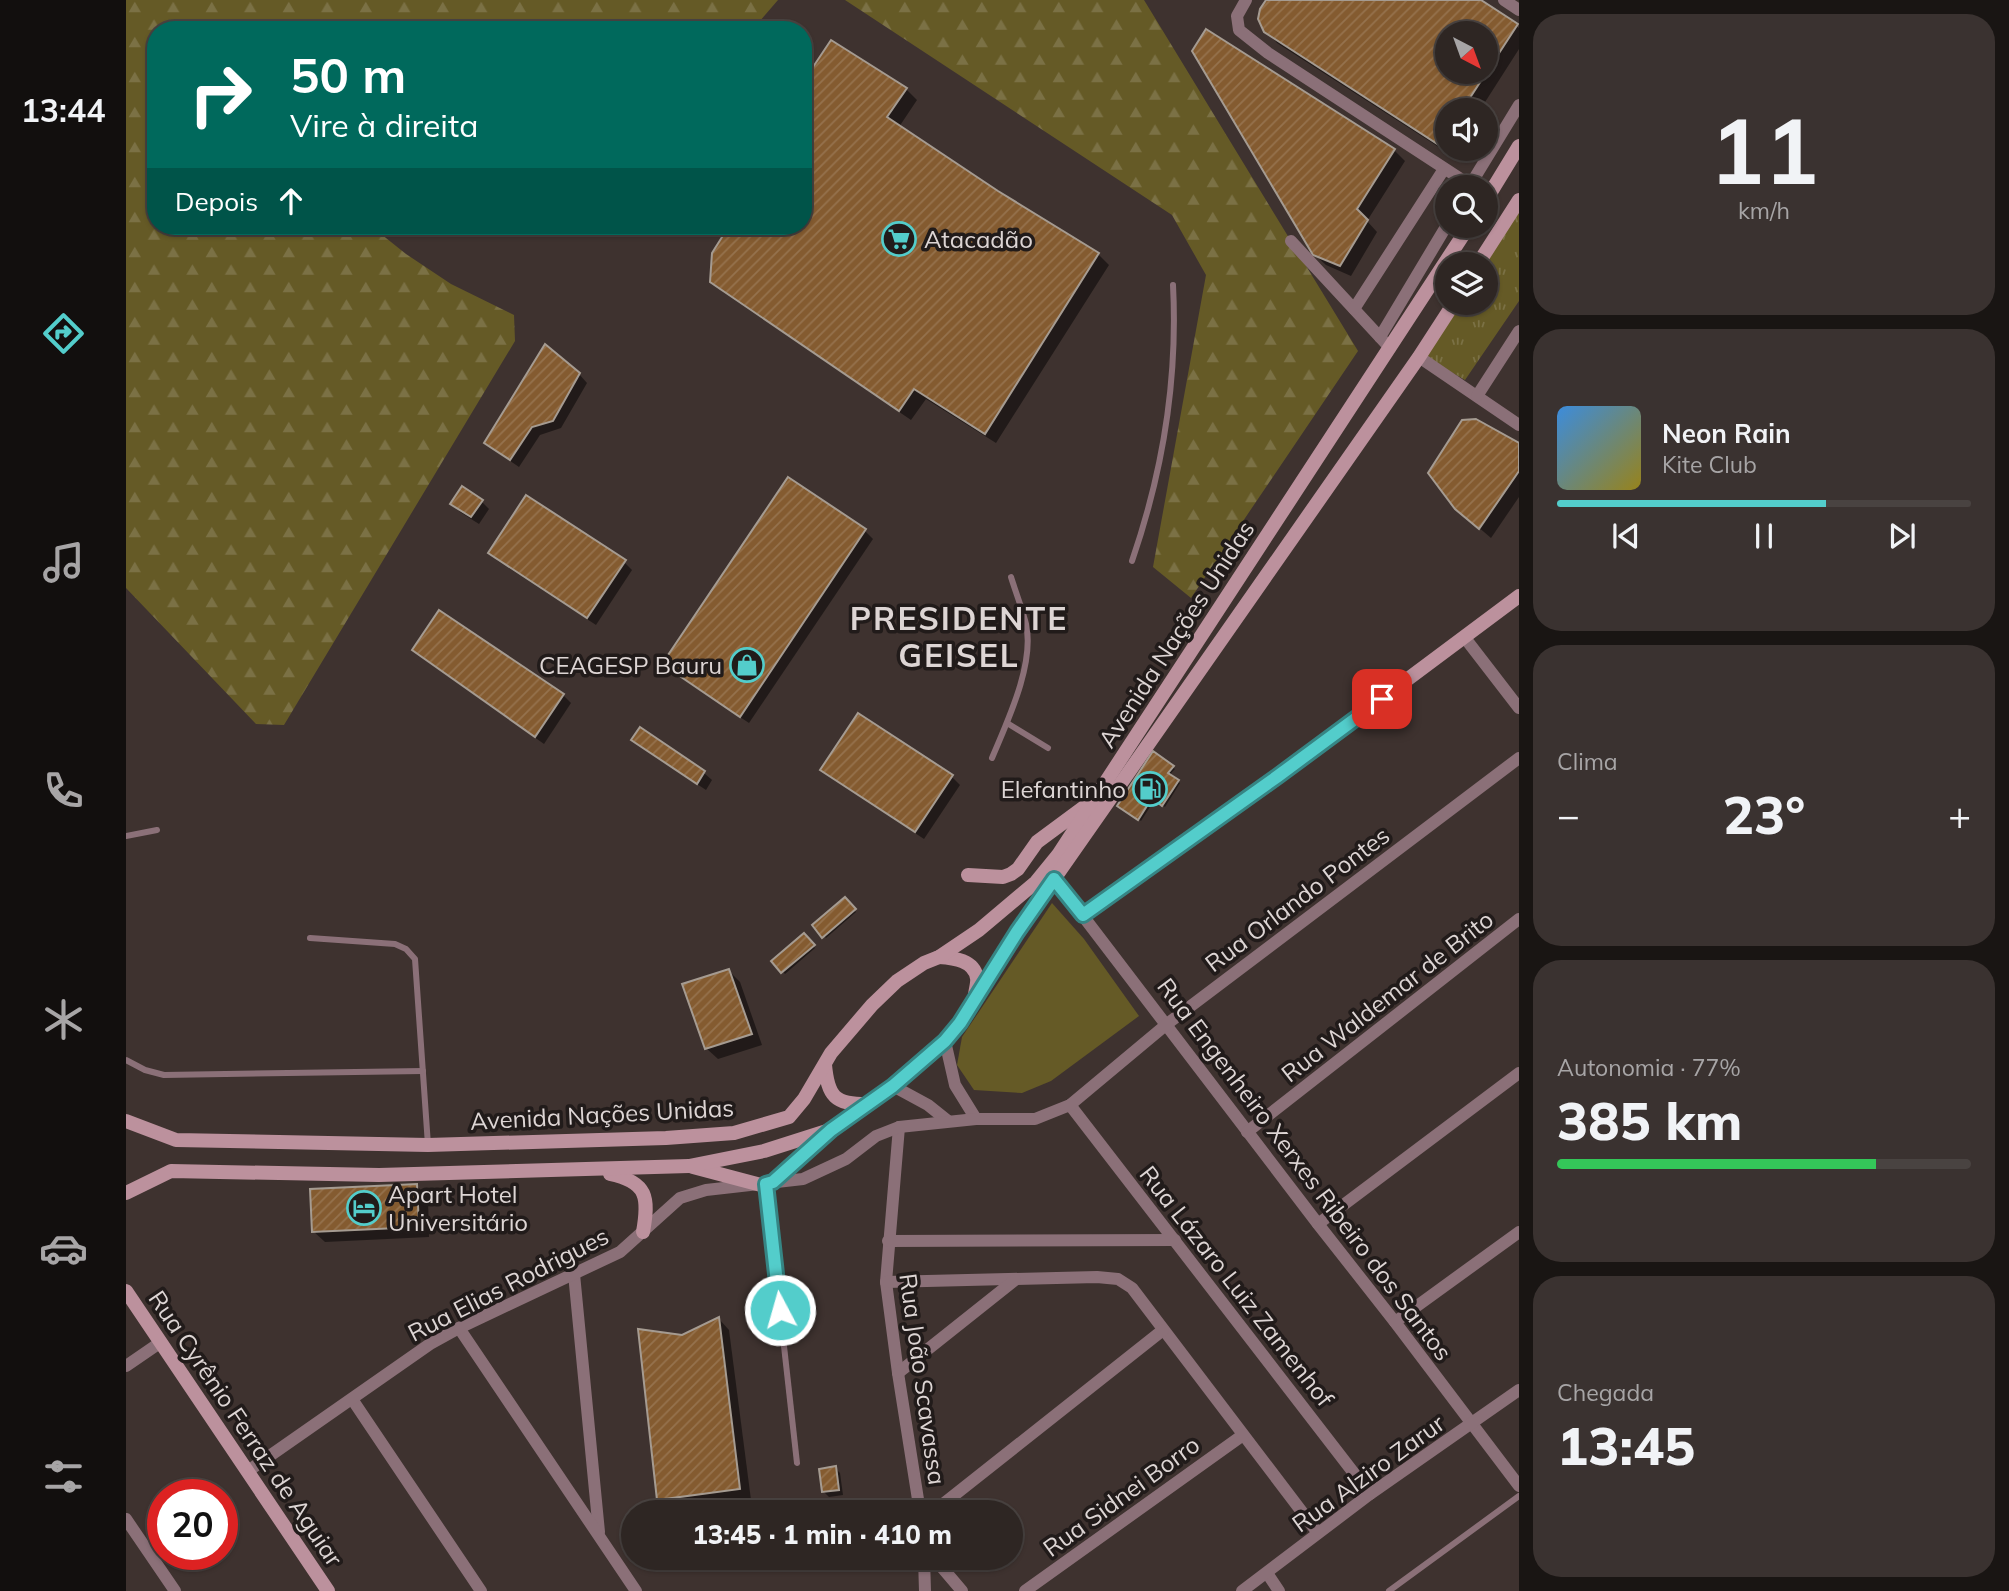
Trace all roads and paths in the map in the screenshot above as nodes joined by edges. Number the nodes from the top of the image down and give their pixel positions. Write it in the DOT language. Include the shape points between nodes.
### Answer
graph roads {
  1 [pos="1246,0"];
  2 [pos="1504,0"];
  3 [pos="1519,10"];
  4 [pos="1519,104"];
  5 [pos="1519,146"];
  6 [pos="1444,169"];
  7 [pos="1453,175"];
  8 [pos="1478,175"];
  9 [pos="1498,179"];
  10 [pos="1519,200"];
  11 [pos="1440,238"];
  12 [pos="1460,238"];
  13 [pos="1291,242"];
  14 [pos="1486,252"];
  15 [pos="1173,285"];
  16 [pos="1354,309"];
  17 [pos="1446,315"];
  18 [pos="1519,331"];
  19 [pos="1385,342"];
  20 [pos="1419,357"];
  21 [pos="1476,396"];
  22 [pos="1519,425"];
  23 [pos="1132,561"];
  24 [pos="1011,577"];
  25 [pos="1519,596"];
  26 [pos="1465,638"];
  27 [pos="1519,708"];
  28 [pos="1007,723"];
  29 [pos="1048,748"];
  30 [pos="992,758"];
  31 [pos="1519,758"];
  32 [pos="1094,801"];
  33 [pos="157,830"];
  34 [pos="126,836"];
  35 [pos="968,875"];
  36 [pos="1054,879"];
  37 [pos="1083,915"];
  38 [pos="1519,919"];
  39 [pos="310,938"];
  40 [pos="939,957"];
  41 [pos="960,1023"];
  42 [pos="1167,1024"];
  43 [pos="945,1041"];
  44 [pos="126,1060"];
  45 [pos="825,1065"];
  46 [pos="423,1071"];
  47 [pos="1519,1073"];
  48 [pos="893,1086"];
  49 [pos="866,1104"];
  50 [pos="1070,1105"];
  51 [pos="976,1119"];
  52 [pos="126,1121"];
  53 [pos="948,1121"];
  54 [pos="899,1127"];
  55 [pos="831,1130"];
  56 [pos="1247,1132"];
  57 [pos="428,1144"];
  58 [pos="688,1166"];
  59 [pos="584,1169"];
  60 [pos="767,1183"];
  61 [pos="126,1193"];
  62 [pos="1318,1224"];
  63 [pos="1519,1232"];
  64 [pos="643,1233"];
  65 [pos="1175,1240"];
  66 [pos="888,1241"];
  67 [pos="574,1274"];
  68 [pos="1015,1280"];
  69 [pos="886,1282"];
  70 [pos="126,1292"];
  71 [pos="1395,1322"];
  72 [pos="459,1328"];
  73 [pos="1163,1330"];
  74 [pos="162,1342"];
  75 [pos="126,1366"];
  76 [pos="898,1373"];
  77 [pos="1519,1390"];
  78 [pos="352,1399"];
  79 [pos="1472,1424"];
  80 [pos="1243,1435"];
  81 [pos="797,1463"];
  82 [pos="248,1471"];
  83 [pos="1519,1486"];
  84 [pos="1370,1494"];
  85 [pos="1519,1496"];
  86 [pos="918,1500"];
  87 [pos="948,1500"];
  88 [pos="126,1519"];
  89 [pos="1318,1533"];
  90 [pos="600,1536"];
  91 [pos="924,1570"];
  92 [pos="944,1570"];
  93 [pos="1267,1573"];
  94 [pos="175,1591"];
  95 [pos="328,1591"];
  96 [pos="481,1591"];
  97 [pos="636,1591"];
  98 [pos="925,1591"];
  99 [pos="962,1591"];
  100 [pos="1025,1591"];
  101 [pos="1242,1591"];
  102 [pos="1279,1591"];
  103 [pos="1389,1591"];
  1 -- 6 [label="street" via="1237,16 1239,30"];
  2 -- 3 [label="street"];
  4 -- 8 [label="street"];
  5 -- 9 [label="main road"];
  6 -- 7 [label="street"];
  6 -- 16 [label="street"];
  10 -- 14 [label="main road"];
  11 -- 19 [label="street"];
  12 -- 19 [label="main road, Avenida Nações Unidas"];
  13 -- 16 [label="street"];
  15 -- 23 [label="lane" via="1176,331 1169,411 1156,484"];
  16 -- 19 [label="street"];
  17 -- 20 [label="main road, Avenida Nações Unidas"];
  18 -- 21 [label="street"];
  19 -- 32 [label="main road, Avenida Nações Unidas"];
  20 -- 21 [label="street"];
  20 -- 36 [label="main road, Avenida Nações Unidas"];
  21 -- 22 [label="street"];
  24 -- 28 [label="lane" via="1027,626 1026,654"];
  25 -- 26 [label="main road"];
  26 -- 27 [label="street"];
  26 -- 37 [label="main road"];
  28 -- 29 [label="lane"];
  28 -- 30 [label="lane"];
  31 -- 42 [label="street, Rua Orlando Pontes"];
  32 -- 35 [label="main road" via="1037,842 1011,874"];
  32 -- 40 [label="main road, Avenida Nações Unidas" via="1036,882"];
  33 -- 34 [label="lane"];
  36 -- 37 [label="main road, Rua Engenheiro Xerxes Ribeiro dos Santos"];
  36 -- 41 [label="main road, Avenida Nações Unidas"];
  37 -- 42 [label="street, Rua Engenheiro Xerxes Ribeiro dos Santos"];
  38 -- 56 [label="street, Rua Waldemar de Brito"];
  39 -- 46 [label="lane" via="395,944 415,958"];
  40 -- 41 [label="main road" via="963,960 977,978 975,995"];
  40 -- 45 [label="main road, Avenida Nações Unidas" via="897,981 840,1041"];
  41 -- 43 [label="main road, Avenida Nações Unidas"];
  42 -- 50 [label="street, Rua Orlando Pontes"];
  42 -- 56 [label="street, Rua Engenheiro Xerxes Ribeiro dos Santos"];
  43 -- 48 [label="main road, Avenida Nações Unidas"];
  43 -- 51 [label="street" via="955,1085"];
  44 -- 46 [label="lane" via="164,1074"];
  45 -- 49 [label="main road" via="826,1082 834,1097 847,1104"];
  45 -- 57 [label="main road, Avenida Nações Unidas" via="789,1116 734,1133"];
  46 -- 57 [label="lane"];
  47 -- 62 [label="street"];
  48 -- 49 [label="main road, Avenida Nações Unidas"];
  48 -- 53 [label="street"];
  49 -- 55 [label="main road, Avenida Nações Unidas"];
  50 -- 51 [label="street, Rua Orlando Pontes" via="1035,1119"];
  50 -- 65 [label="street, Rua Lázaro Luiz Zamenhof"];
  51 -- 53 [label="street, Rua Orlando Pontes"];
  52 -- 57 [label="main road, Avenida Nações Unidas" via="176,1140"];
  53 -- 54 [label="street, Rua Orlando Pontes"];
  54 -- 60 [label="street, Rua Elias Rodrigues" via="803,1179"];
  54 -- 66 [label="street, Rua João Scavassa"];
  55 -- 58 [label="main road, Avenida Nações Unidas" via="764,1151"];
  55 -- 60 [label="main road"];
  56 -- 62 [label="street, Rua Engenheiro Xerxes Ribeiro dos Santos"];
  58 -- 59 [label="main road, Avenida Nações Unidas"];
  58 -- 60 [label="main road"];
  59 -- 61 [label="main road, Avenida Nações Unidas" via="379,1175 171,1171"];
  59 -- 64 [label="main road" via="629,1178 642,1190 647,1209"];
  60 -- 64 [label="street, Rua Elias Rodrigues" via="680,1198"];
  60 -- 81 [label="lane"];
  62 -- 71 [label="street, Rua Engenheiro Xerxes Ribeiro dos Santos"];
  63 -- 71 [label="street"];
  64 -- 67 [label="street, Rua Elias Rodrigues" via="620,1252"];
  65 -- 66 [label="street"];
  65 -- 84 [label="street, Rua Lázaro Luiz Zamenhof"];
  66 -- 69 [label="street, Rua João Scavassa"];
  67 -- 72 [label="street, Rua Elias Rodrigues"];
  67 -- 90 [label="street"];
  68 -- 69 [label="street"];
  68 -- 73 [label="street" via="1118,1279 1132,1288"];
  68 -- 76 [label="street"];
  69 -- 76 [label="street, Rua João Scavassa"];
  70 -- 74 [label="main road, Rua Cyrênio Ferraz de Aguiar"];
  71 -- 79 [label="street, Rua Engenheiro Xerxes Ribeiro dos Santos"];
  72 -- 78 [label="street, Rua Elias Rodrigues"];
  72 -- 90 [label="street"];
  73 -- 80 [label="street"];
  73 -- 87 [label="street"];
  74 -- 75 [label="street"];
  74 -- 82 [label="main road, Rua Cyrênio Ferraz de Aguiar"];
  76 -- 86 [label="street, Rua João Scavassa"];
  77 -- 79 [label="street, Rua Alziro Zarur"];
  78 -- 82 [label="street, Rua Elias Rodrigues"];
  78 -- 96 [label="street"];
  79 -- 83 [label="street, Rua Engenheiro Xerxes Ribeiro dos Santos"];
  79 -- 84 [label="street, Rua Alziro Zarur"];
  80 -- 89 [label="street"];
  80 -- 100 [label="street, Rua Sidnei Borro"];
  82 -- 95 [label="main road, Rua Cyrênio Ferraz de Aguiar"];
  84 -- 89 [label="street, Rua Alziro Zarur"];
  85 -- 103 [label="lane"];
  88 -- 94 [label="street"];
  89 -- 93 [label="street, Rua Alziro Zarur"];
  90 -- 97 [label="street"];
  91 -- 98 [label="street"];
  92 -- 99 [label="street"];
  93 -- 101 [label="street, Rua Alziro Zarur"];
  93 -- 102 [label="street"];
}
